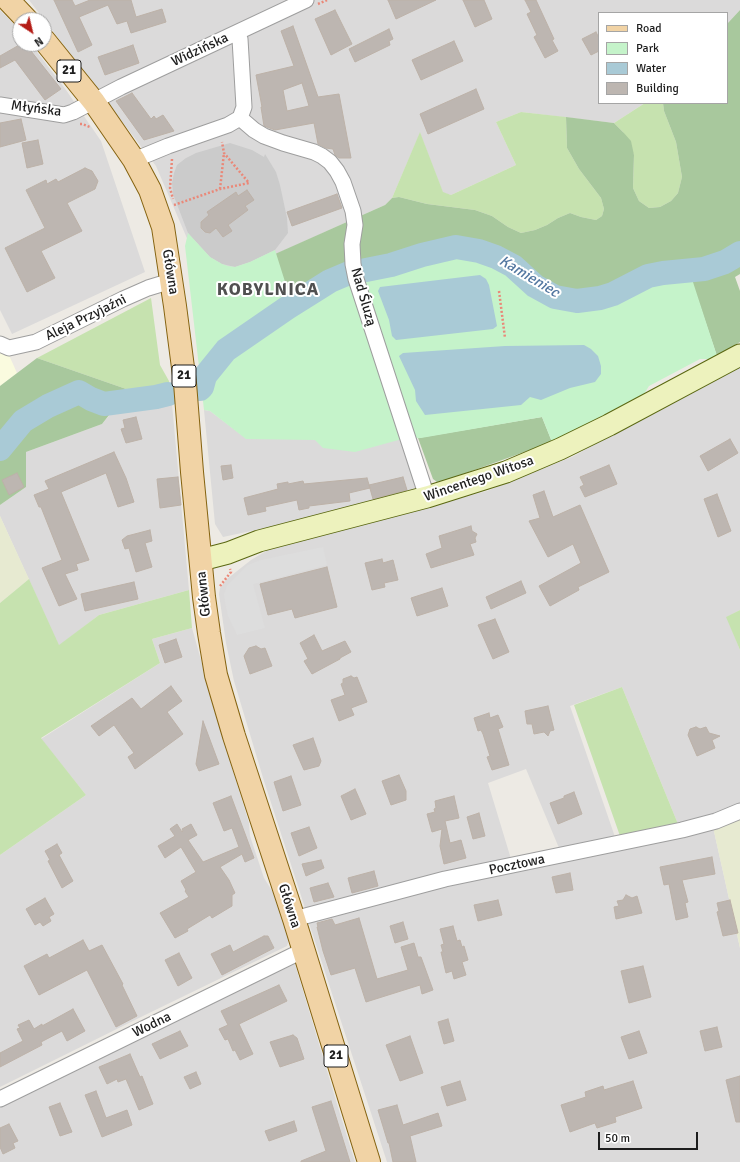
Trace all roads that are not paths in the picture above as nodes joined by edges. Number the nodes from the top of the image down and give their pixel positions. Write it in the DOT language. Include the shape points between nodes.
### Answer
graph roads {
  1 [pos="8,0"];
  2 [pos="306,0"];
  3 [pos="19,12"];
  4 [pos="237,33"];
  5 [pos="52,50"];
  6 [pos="94,102"];
  7 [pos="0,105"];
  8 [pos="240,118"];
  9 [pos="134,160"];
  10 [pos="171,281"];
  11 [pos="0,344"];
  12 [pos="740,355"];
  13 [pos="427,497"];
  14 [pos="201,560"];
  15 [pos="740,812"];
  16 [pos="294,919"];
  17 [pos="304,950"];
  18 [pos="0,1099"];
  19 [pos="369,1162"];
  1 -- 3 [label="main road"];
  2 -- 4 [label="street, Widzińska"];
  4 -- 6 [label="street, Widzińska"];
  4 -- 8 [label="street" via="240,39 244,107"];
  5 -- 6 [label="main road, Główna / 21"];
  6 -- 7 [label="street, Młyńska" via="64,115"];
  6 -- 9 [label="main road, Główna / 21"];
  8 -- 9 [label="street" via="228,125"];
  8 -- 13 [label="street, Nad Śluzą" via="264,136 322,156 330,162 343,182 355,225 352,244 356,279"];
  9 -- 10 [label="main road, Główna / 21" via="150,190 162,227"];
  10 -- 11 [label="street, Aleja Przyjaźni" via="123,299 36,342 9,348"];
  10 -- 14 [label="main road, Główna / 21" via="185,383"];
  12 -- 13 [label="street, Wincentego Witosa" via="560,449 506,472"];
  13 -- 14 [label="street, Wincentego Witosa" via="259,541"];
  14 -- 16 [label="main road, Główna / 21" via="216,675"];
  15 -- 16 [label="street, Pocztowa" via="682,830 445,879"];
  16 -- 17 [label="main road, Główna / 21"];
  17 -- 18 [label="street, Wodna"];
  17 -- 19 [label="main road, Główna / 21"];
}
